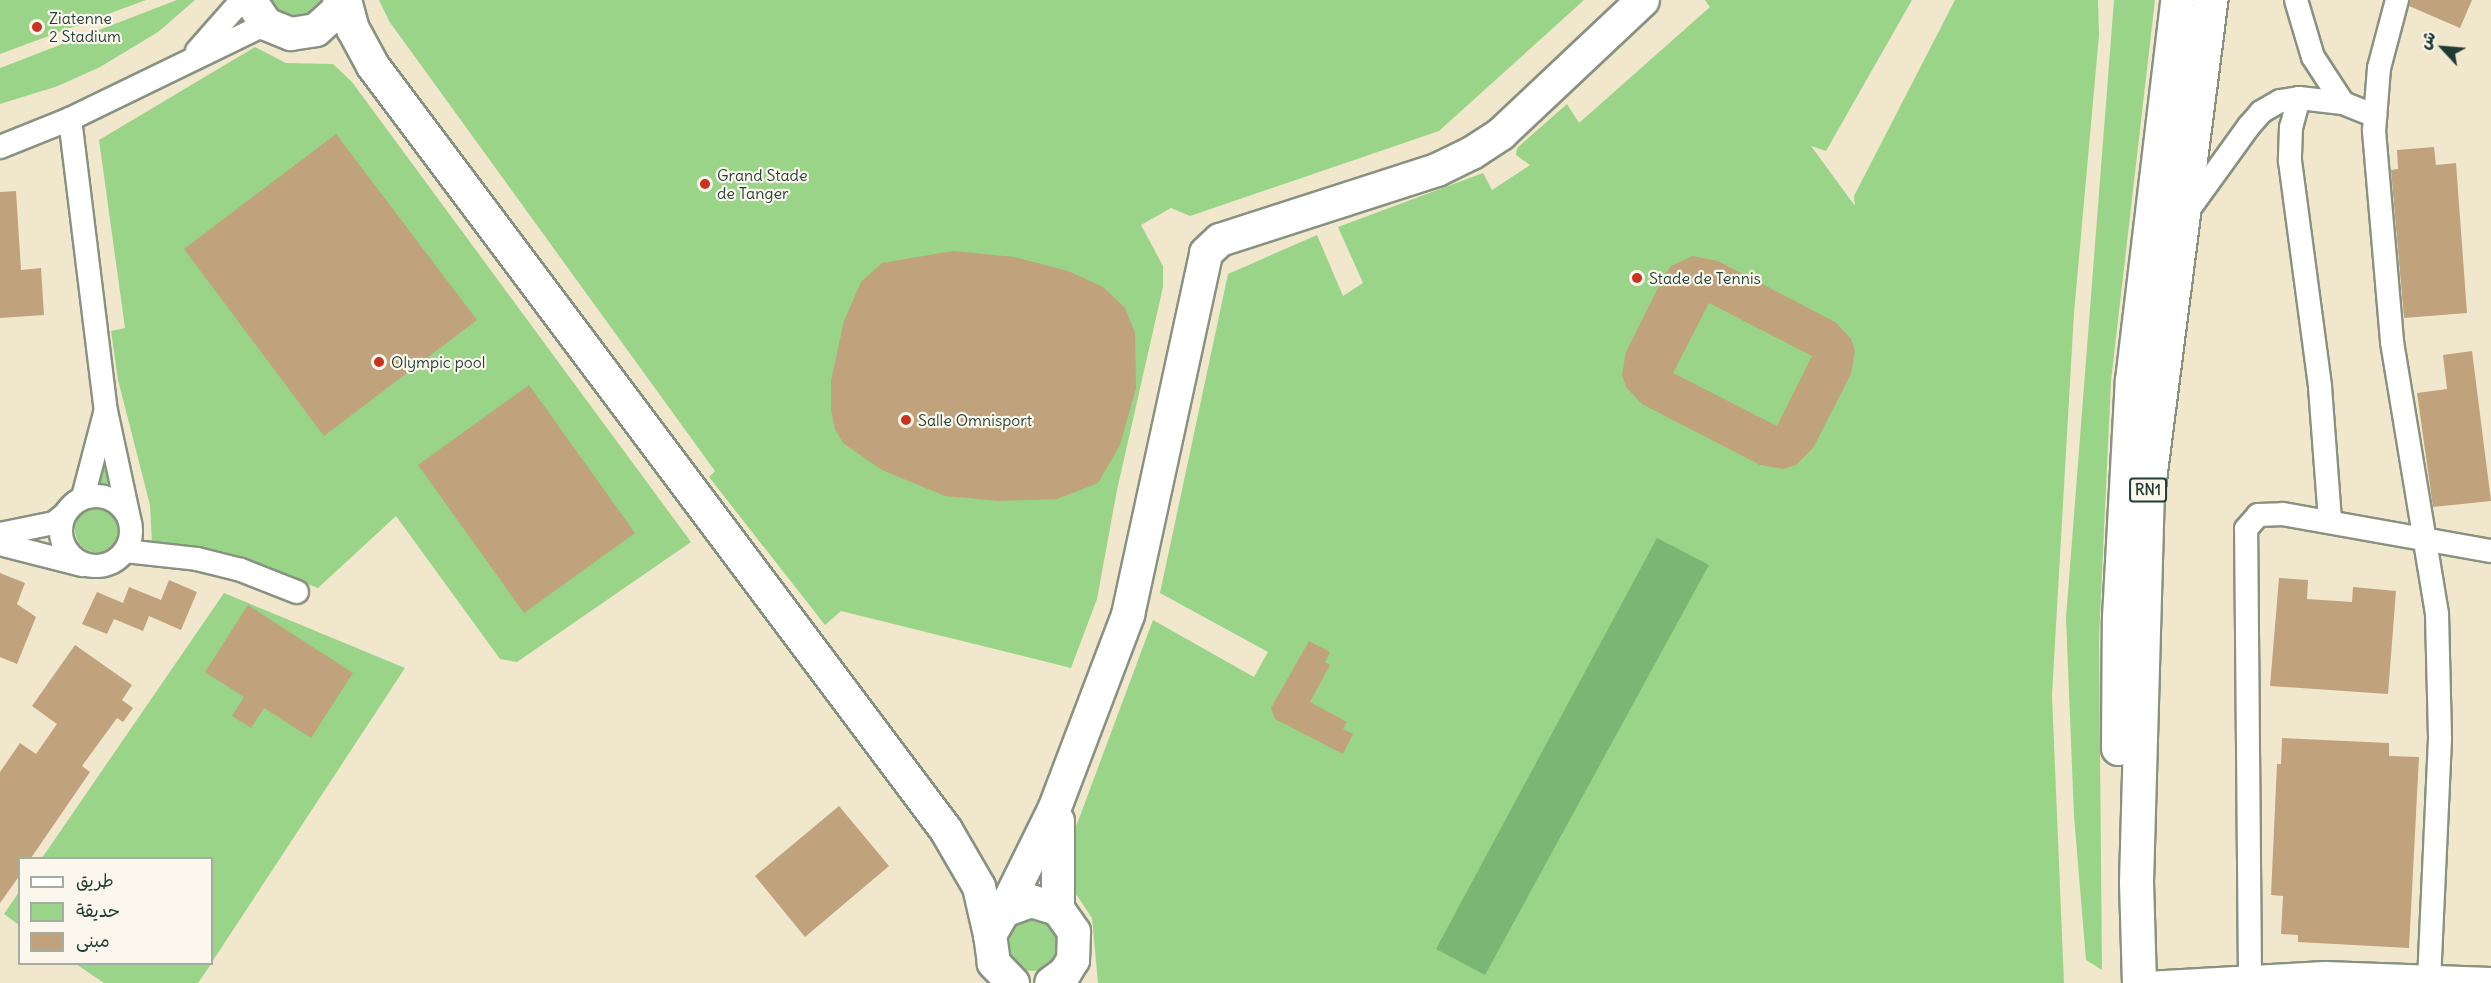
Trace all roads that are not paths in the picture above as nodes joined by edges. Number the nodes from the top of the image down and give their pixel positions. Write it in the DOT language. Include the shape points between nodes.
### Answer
graph roads {
  1 [pos="242,0"];
  2 [pos="343,0"];
  3 [pos="1643,0"];
  4 [pos="2177,0"];
  5 [pos="2210,0"];
  6 [pos="2397,0"];
  7 [pos="2297,2"];
  8 [pos="258,12"];
  9 [pos="304,34"];
  10 [pos="188,60"];
  11 [pos="373,66"];
  12 [pos="2298,98"];
  13 [pos="2343,103"];
  14 [pos="2376,116"];
  15 [pos="70,119"];
  16 [pos="0,147"];
  17 [pos="2181,219"];
  18 [pos="106,411"];
  19 [pos="83,497"];
  20 [pos="64,515"];
  21 [pos="129,518"];
  22 [pos="2330,520"];
  23 [pos="0,534"];
  24 [pos="2427,538"];
  25 [pos="0,544"];
  26 [pos="125,551"];
  27 [pos="2491,551"];
  28 [pos="82,565"];
  29 [pos="297,592"];
  30 [pos="1065,782"];
  31 [pos="946,830"];
  32 [pos="1020,910"];
  33 [pos="1076,972"];
  34 [pos="2250,976"];
  35 [pos="2429,979"];
  36 [pos="2491,979"];
  37 [pos="1013,983"];
  38 [pos="1051,983"];
  39 [pos="2117,983"];
  40 [pos="2139,983"];
  41 [pos="2147,983"];
  1 -- 10 [label="street"];
  2 -- 9 [label="street" via="327,22"];
  2 -- 11 [label="street"];
  3 -- 30 [label="street" via="1501,134 1472,153 1437,170 1220,240 1206,253 1130,608"];
  4 -- 39 [label="highway, RN1" via="2131,392 2119,617"];
  5 -- 17 [label="highway, RN1"];
  6 -- 14 [label="street" via="2379,68"];
  7 -- 13 [label="street" via="2313,57"];
  8 -- 9 [label="street" via="278,31"];
  8 -- 10 [label="street"];
  9 -- 11 [label="street" via="348,48"];
  10 -- 15 [label="street"];
  11 -- 31 [label="street"];
  12 -- 13 [label="street"];
  12 -- 17 [label="street" via="2280,101 2261,112"];
  12 -- 22 [label="street" via="2291,127 2290,160 2320,387"];
  13 -- 14 [label="street"];
  14 -- 24 [label="street" via="2379,208 2392,342"];
  15 -- 16 [label="street"];
  15 -- 18 [label="street"];
  17 -- 40 [label="highway, RN1" via="2147,495 2136,882"];
  18 -- 19 [label="street"];
  18 -- 21 [label="street"];
  19 -- 20 [label="street"];
  19 -- 21 [label="street" via="114,500"];
  20 -- 23 [label="street" via="43,526"];
  20 -- 28 [label="street" via="61,538 65,549"];
  21 -- 26 [label="street" via="131,529"];
  22 -- 24 [label="street"];
  22 -- 34 [label="street" via="2258,515 2246,529 2243,542"];
  24 -- 27 [label="street"];
  24 -- 35 [label="street" via="2437,614 2440,739"];
  25 -- 28 [label="street"];
  26 -- 28 [label="street" via="106,564"];
  26 -- 29 [label="street" via="197,559 241,570"];
  30 -- 32 [label="street"];
  30 -- 32 [label="street" via="1056,845"];
  31 -- 32 [label="street"];
  31 -- 32 [label="street" via="979,887"];
  32 -- 33 [label="street" via="1074,932"];
  32 -- 37 [label="street" via="994,963"];
  33 -- 38 [label="street" via="1065,973"];
  34 -- 35 [label="street"];
  34 -- 41 [label="street"];
  35 -- 36 [label="street"];
}
